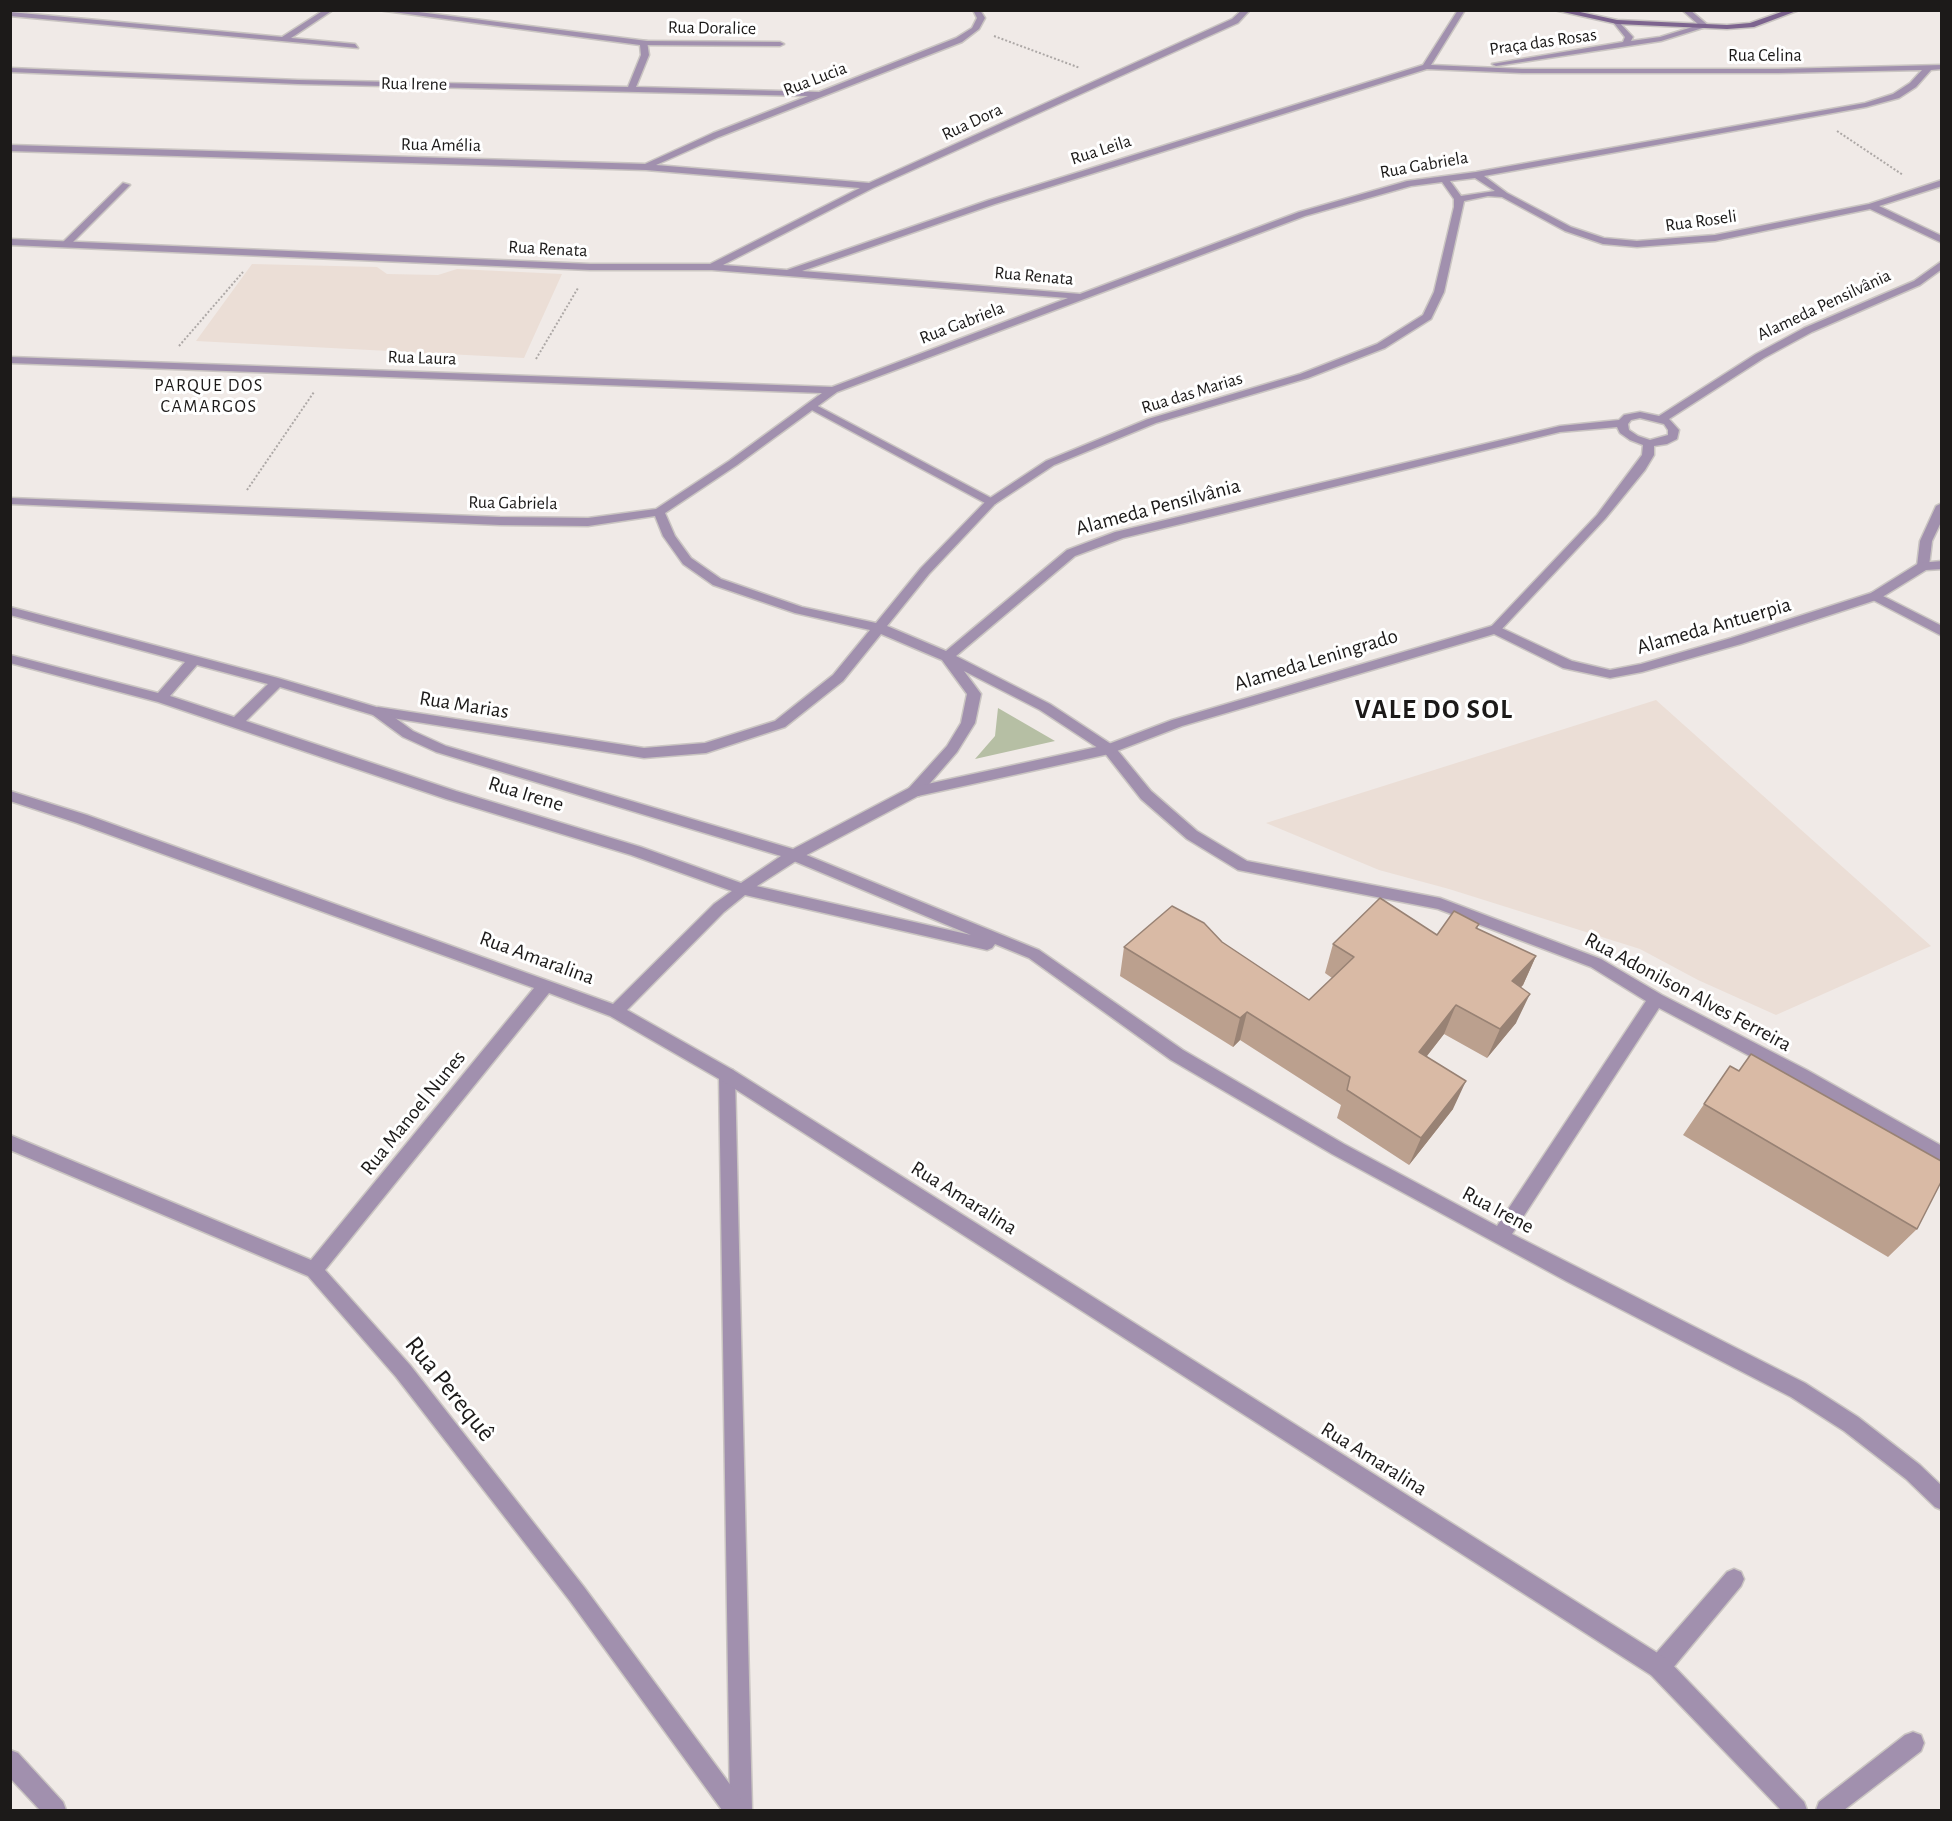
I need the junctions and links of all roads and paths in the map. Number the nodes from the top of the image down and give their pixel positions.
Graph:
1 (330, 10) edge
2 (381, 10) edge
3 (976, 10) edge
4 (1246, 10) edge
5 (1462, 10) edge
6 (1557, 10) edge
7 (1685, 10) edge
8 (1796, 10) edge
9 (10, 14) edge
10 (1617, 22) junction
11 (1705, 26) junction
12 (975, 29) junction
13 (282, 40) junction
14 (644, 43) junction
15 (780, 44) dead end
16 (1626, 44) junction
17 (356, 46) dead end
18 (1593, 60) junction
19 (1426, 66) junction
20 (1941, 67) edge
21 (1463, 68) junction
22 (1928, 68) junction
23 (10, 70) edge
24 (1106, 78) junction
25 (631, 90) junction
26 (819, 94) junction
27 (1812, 115) junction
28 (10, 148) edge
29 (646, 167) junction
30 (1476, 175) junction
31 (1445, 180) junction
32 (1941, 183) edge
33 (126, 185) dead end
34 (870, 186) junction
35 (1924, 189) junction
36 (1504, 195) junction
37 (1459, 199) junction
38 (1871, 206) junction
39 (1941, 240) edge
40 (10, 242) edge
41 (66, 244) junction
42 (261, 251) junction
43 (1941, 264) edge
44 (590, 267) junction
45 (712, 267) junction
46 (788, 273) junction
47 (1083, 296) junction
48 (10, 360) edge
49 (163, 365) junction
50 (329, 370) junction
51 (525, 378) junction
52 (833, 390) junction
53 (812, 406) junction
54 (1662, 419) junction
55 (1622, 423) junction
56 (1649, 442) junction
57 (10, 501) edge
58 (991, 502) junction
59 (1941, 506) edge
60 (233, 510) junction
61 (659, 512) junction
62 (1941, 565) edge
63 (1923, 566) junction
64 (1875, 596) junction
65 (10, 611) edge
66 (879, 628) junction
67 (1495, 629) junction
68 (1941, 632) edge
69 (947, 657) junction
70 (10, 659) edge
71 (193, 661) junction
72 (278, 682) junction
73 (161, 698) junction
74 (378, 712) junction
75 (237, 722) junction
76 (1109, 749) junction
77 (914, 792) junction
78 (10, 796) edge
79 (794, 855) junction
80 (743, 890) junction
81 (1034, 954) junction
82 (546, 985) junction
83 (1656, 999) junction
84 (616, 1011) junction
85 (727, 1075) junction
86 (10, 1142) edge
87 (1941, 1155) edge
88 (1500, 1237) junction
89 (314, 1270) junction
90 (1941, 1500) edge
91 (1734, 1580) dead end
92 (1659, 1667) junction
93 (1913, 1743) dead end
94 (10, 1761) edge
95 (55, 1810) edge
96 (735, 1810) edge
97 (741, 1810) edge
98 (1796, 1810) edge
99 (1827, 1810) edge

1 - 13 street
2 - 14 street, Rua Doralice
3 - 12 street
4 - 24 street, Rua Dora
5 - 19 street
6 - 10 main road
7 - 11 street
8 - 11 main road
9 - 13 street
10 - 11 main road
10 - 16 street, Praça das Rosas
11 - 16 street, Praça das Rosas
12 - 24 path
12 - 26 street, Rua Lucia
13 - 17 street
14 - 15 street, Rua Doralice
14 - 25 street
16 - 18 street, Praça das Rosas
18 - 21 street, Praça das Rosas
18 - 21 street, Rua Celina
18 - 22 street, Rua Celina
19 - 21 street, Rua Celina
19 - 46 street, Rua Leila
20 - 22 street
22 - 27 street, Rua Gabriela
23 - 25 street, Rua Irene
24 - 34 street, Rua Dora
25 - 26 street, Rua Irene
26 - 29 street, Rua Lucia
27 - 30 street, Rua Gabriela
27 - 35 path
28 - 29 street, Rua Amélia
29 - 34 street, Rua Amélia
30 - 31 street, Rua Gabriela
30 - 36 street, Rua Roseli
31 - 37 street
31 - 47 street, Rua Gabriela
32 - 35 street, Rua Roseli
33 - 41 street
34 - 45 street, Rua Dora
35 - 38 street, Rua Roseli
36 - 37 street
36 - 38 street, Rua Roseli
37 - 58 street, Rua das Marias
38 - 39 street
40 - 41 street, Rua Renata
41 - 42 street, Rua Renata
42 - 44 street, Rua Renata
42 - 49 path
43 - 54 street, Alameda Pensilvânia
44 - 45 street, Rua Renata
44 - 51 path
45 - 46 street, Rua Renata
46 - 47 street, Rua Renata
47 - 52 street, Rua Gabriela
48 - 49 street, Rua Laura
49 - 50 street, Rua Laura
50 - 51 street, Rua Laura
50 - 60 path
51 - 52 street, Rua Laura
52 - 53 street, Rua Gabriela
53 - 58 street
53 - 61 street, Rua Gabriela
54 - 55 street, Alameda Pensilvânia
54 - 56 street
55 - 56 street
55 - 69 street, Alameda Pensilvânia
56 - 67 street
57 - 60 street, Rua Gabriela
58 - 66 street, Rua das Marias
59 - 63 street
60 - 61 street, Rua Gabriela
61 - 66 street, Rua Adonilson Alves Ferreira
62 - 63 street, Alameda Antuerpia
63 - 64 street, Alameda Antuerpia
64 - 67 street, Alameda Antuerpia
64 - 68 street
65 - 71 street, Rua Marias
66 - 69 street, Rua Adonilson Alves Ferreira
66 - 74 street, Rua Marias
67 - 76 street, Alameda Leningrado
69 - 76 street, Rua Adonilson Alves Ferreira
69 - 77 street
70 - 73 street, Rua Irene
71 - 72 street, Rua Marias
71 - 73 street
72 - 74 street, Rua Marias
72 - 75 street
73 - 75 street, Rua Irene
74 - 79 street, Rua Irene
75 - 80 street, Rua Irene
76 - 77 street, Alameda Leningrado
76 - 83 street, Rua Adonilson Alves Ferreira
77 - 79 street
78 - 82 street, Rua Amaralina
79 - 80 street
79 - 81 street, Rua Irene
80 - 81 street, Rua Irene
80 - 84 street
81 - 88 street, Rua Irene
82 - 84 street, Rua Amaralina
82 - 89 street, Rua Manoel Nunes
83 - 87 street, Rua Adonilson Alves Ferreira
83 - 88 street
84 - 85 street, Rua Amaralina
85 - 92 street, Rua Amaralina
85 - 97 street
86 - 89 street, Rua Perequê
88 - 90 street, Rua Irene
89 - 96 street, Rua Perequê
91 - 92 street
92 - 98 street, Rua Amaralina
93 - 99 street
94 - 95 street

